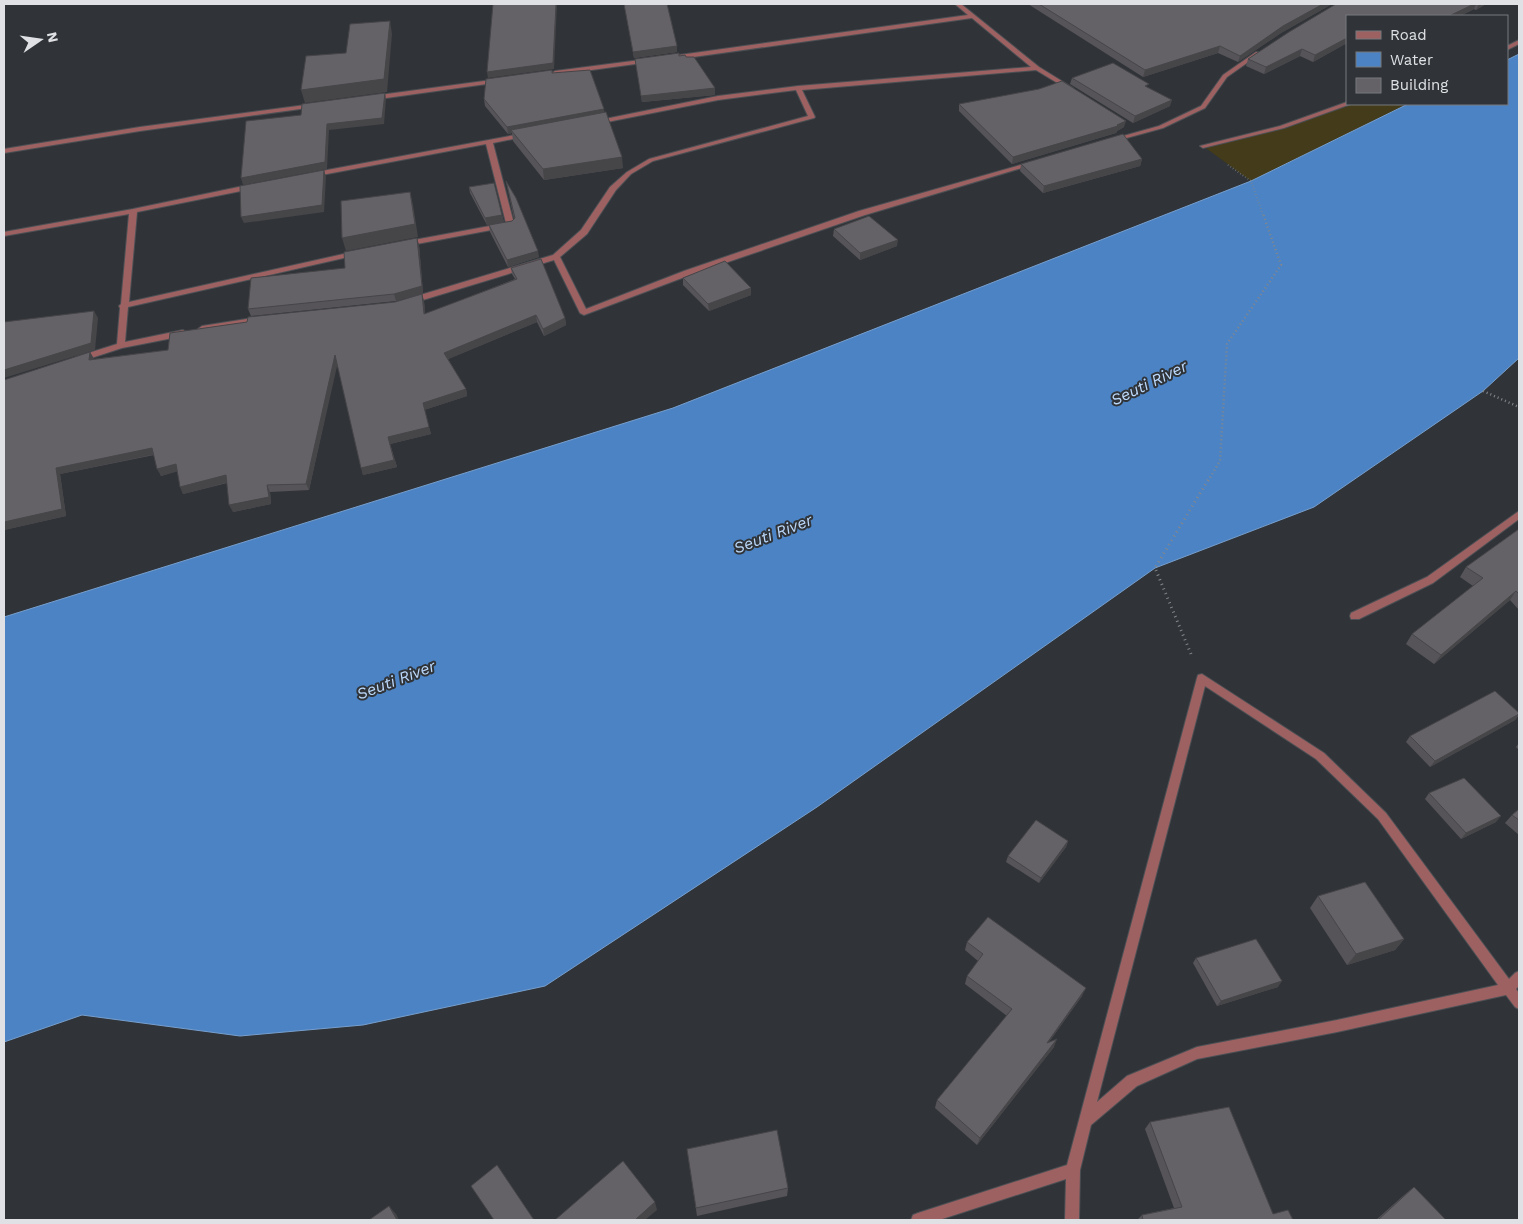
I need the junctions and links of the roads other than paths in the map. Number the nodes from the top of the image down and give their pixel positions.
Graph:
1 (958, 4) edge
2 (973, 16) junction
3 (1262, 51) edge
4 (1037, 68) junction
5 (543, 75) edge
6 (504, 80) edge
7 (798, 88) junction
8 (1079, 94) edge
9 (367, 99) edge
10 (317, 105) edge
11 (1346, 105) edge
12 (592, 123) edge
13 (1129, 126) dead end
14 (1138, 131) junction
15 (536, 133) edge
16 (489, 142) junction
17 (1105, 142) edge
18 (1203, 146) dead end
19 (4, 151) edge
20 (1042, 161) edge
21 (304, 176) edge
22 (258, 185) edge
23 (133, 211) junction
24 (4, 234) edge
25 (394, 246) edge
26 (364, 252) edge
27 (556, 257) junction
28 (397, 304) edge
29 (124, 306) junction
30 (271, 318) edge
31 (121, 346) junction
32 (67, 363) edge
33 (1519, 514) edge
34 (1355, 616) dead end
35 (1519, 977) edge
36 (1508, 990) junction
37 (1519, 1003) edge
38 (1085, 1123) junction
39 (1073, 1170) junction
40 (918, 1220) edge
41 (1072, 1220) edge

1 - 2 street
2 - 4 street
2 - 5 street
3 - 14 street
4 - 7 street
4 - 8 street
6 - 9 street
7 - 12 street
7 - 27 street
10 - 19 street
11 - 18 street
13 - 14 street
14 - 17 street
15 - 16 street
16 - 21 street
16 - 25 street
20 - 27 street
22 - 23 street
23 - 24 street
23 - 29 street
26 - 29 street
27 - 28 street
29 - 31 street
30 - 31 street
31 - 32 street
33 - 34 street
35 - 36 street
36 - 37 street
36 - 38 street
36 - 38 street
38 - 39 street
39 - 40 street
39 - 41 street

